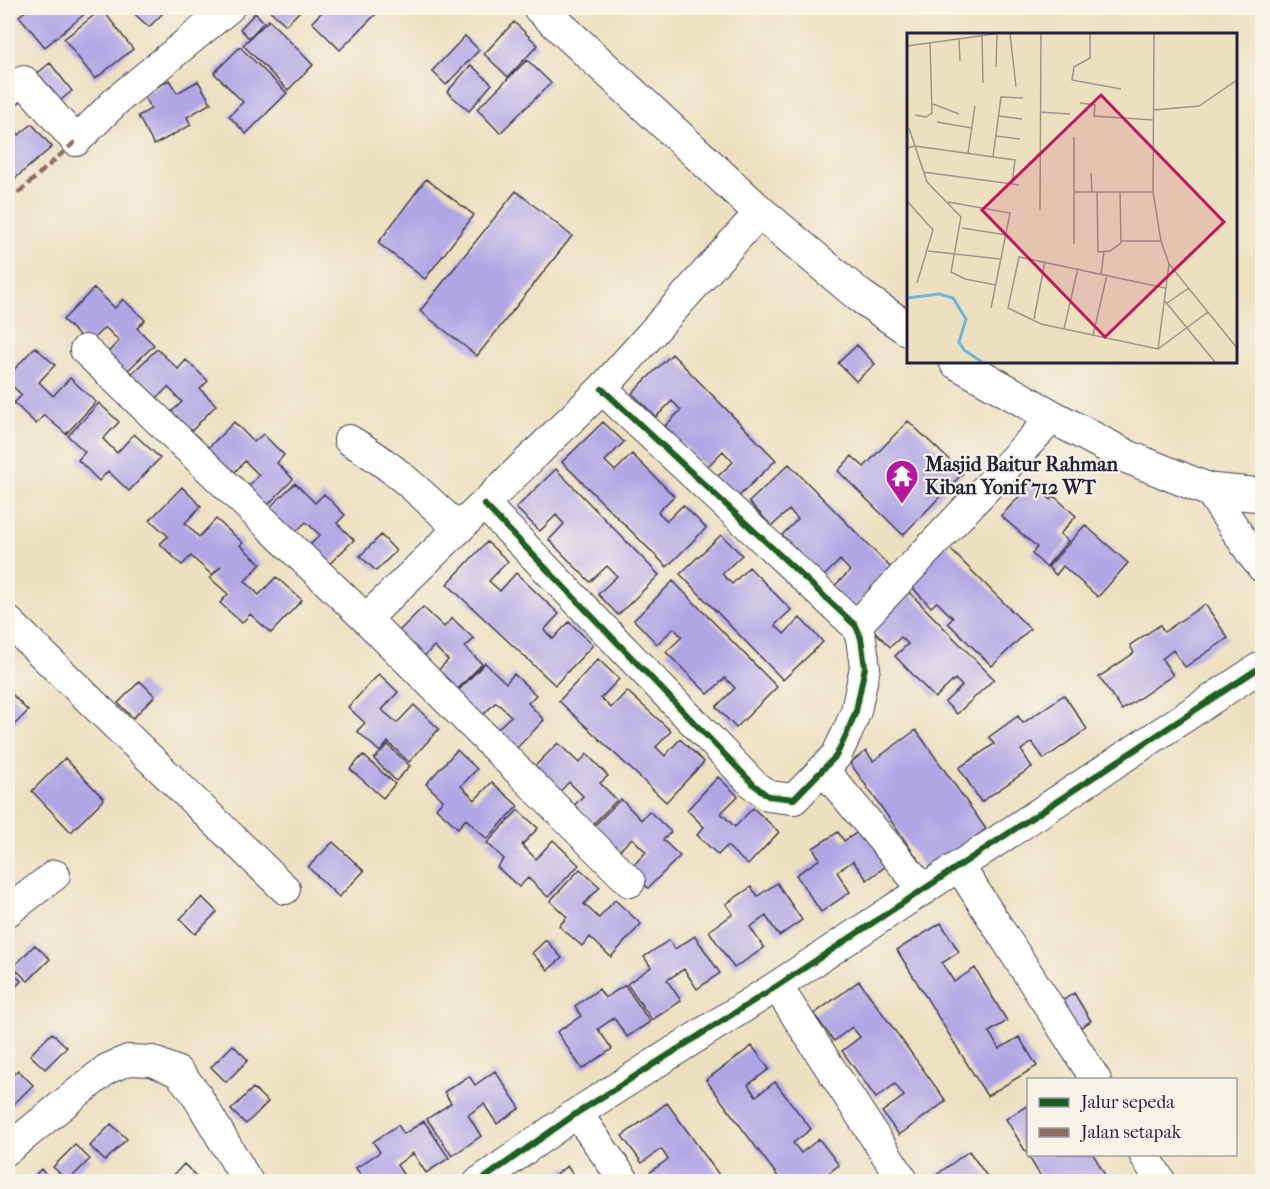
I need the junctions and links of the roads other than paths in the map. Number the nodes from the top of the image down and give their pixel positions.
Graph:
1 (229, 8) edge
2 (540, 8) edge
3 (8, 92) edge
4 (760, 213) junction
5 (907, 328) edge
6 (85, 350) dead end
7 (958, 363) edge
8 (602, 389) junction
9 (1053, 417) junction
10 (349, 440) dead end
11 (1209, 490) junction
12 (1263, 495) edge
13 (484, 504) junction
14 (459, 529) junction
15 (1263, 567) edge
16 (366, 619) junction
17 (8, 621) edge
18 (855, 626) junction
19 (1263, 666) edge
20 (823, 769) junction
21 (959, 866) junction
22 (55, 875) dead end
23 (630, 882) dead end
24 (285, 890) dead end
25 (924, 890) junction
26 (10, 904) edge
27 (777, 986) junction
28 (1095, 1078) edge
29 (577, 1113) junction
30 (8, 1149) edge
31 (1145, 1156) edge
32 (248, 1182) edge
33 (479, 1182) edge
34 (625, 1182) edge
35 (904, 1182) edge
36 (1161, 1182) edge

1 - 3 street
2 - 4 street
4 - 5 street
4 - 8 street
6 - 16 street
7 - 9 street
8 - 13 street
8 - 18 street
9 - 11 street
9 - 18 street
10 - 14 street
11 - 12 street
11 - 15 street
13 - 14 street
13 - 20 street
14 - 16 street
16 - 23 street
17 - 24 street
18 - 20 street
19 - 21 street
20 - 25 street
21 - 25 street
21 - 28 street
22 - 26 street
25 - 27 street
27 - 29 street
27 - 35 street
29 - 33 street
29 - 34 street
30 - 32 street
31 - 36 street

